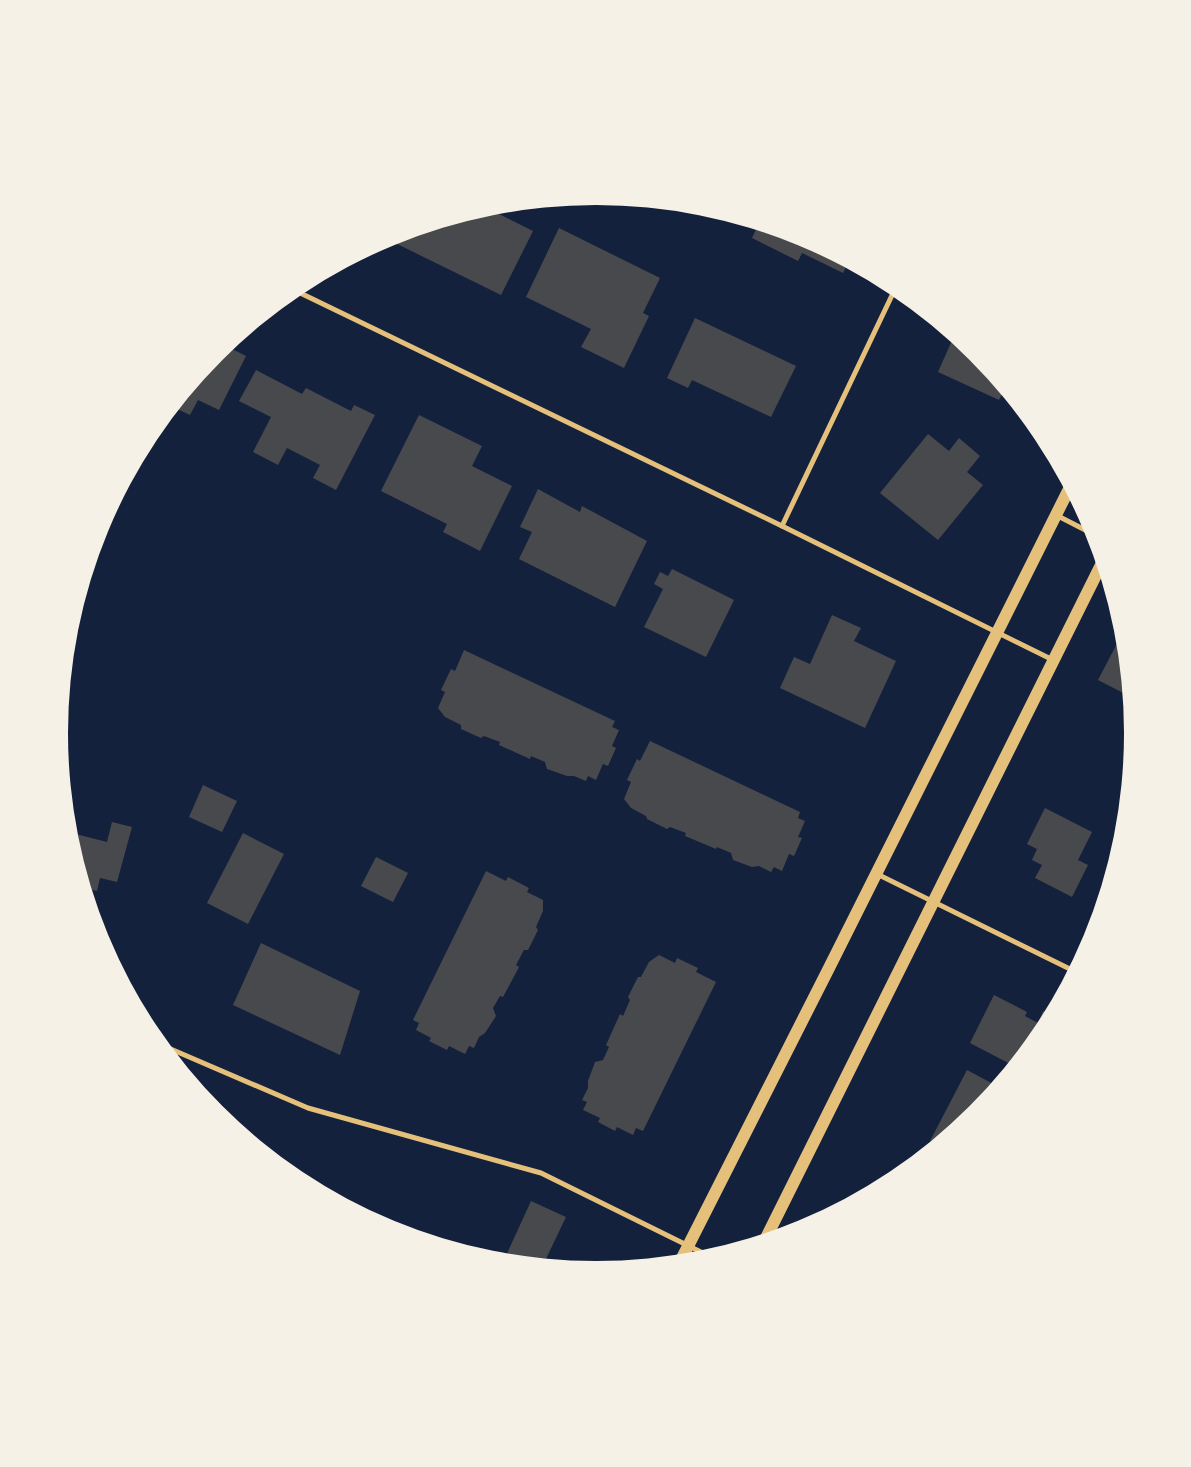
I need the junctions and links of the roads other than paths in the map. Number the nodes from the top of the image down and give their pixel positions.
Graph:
1 (302, 294) edge
2 (892, 297) edge
3 (1066, 495) edge
4 (1056, 515) junction
5 (782, 526) junction
6 (1082, 528) edge
7 (1098, 572) edge
8 (998, 632) junction
9 (1054, 660) junction
10 (877, 874) junction
11 (932, 902) junction
12 (1068, 968) edge
13 (173, 1050) edge
14 (769, 1231) edge
15 (688, 1245) junction
16 (699, 1251) edge
17 (684, 1254) edge

1 - 5 street
2 - 5 street
3 - 4 main road
4 - 6 street
4 - 8 main road
5 - 8 street
7 - 9 main road
8 - 9 street
8 - 10 main road
9 - 11 main road
10 - 11 street
10 - 15 main road
11 - 12 street
11 - 14 main road
13 - 15 street
15 - 16 street
15 - 17 main road

